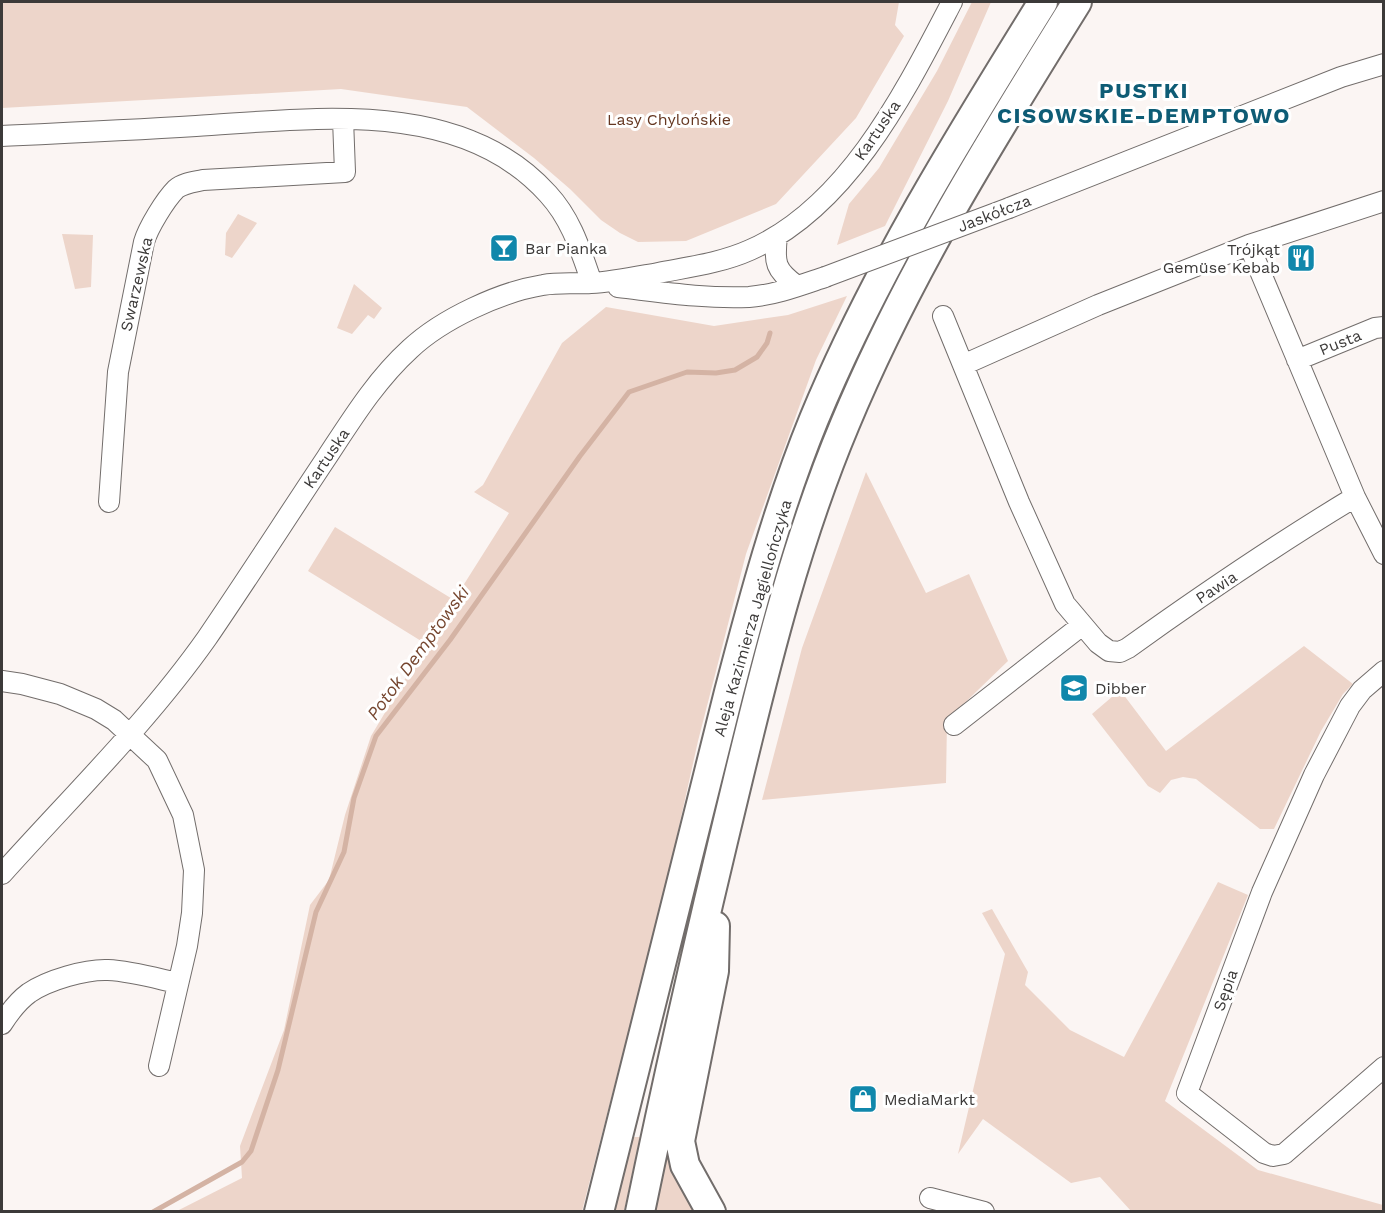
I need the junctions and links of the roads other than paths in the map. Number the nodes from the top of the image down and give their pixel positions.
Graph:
1 (952, 2) edge
2 (1043, 2) edge
3 (1077, 2) edge
4 (1383, 64) edge
5 (343, 119) junction
6 (2, 136) edge
7 (1383, 201) edge
8 (777, 236) junction
9 (1249, 244) junction
10 (592, 283) junction
11 (797, 286) junction
12 (943, 316) dead end
13 (1383, 327) edge
14 (1297, 360) junction
15 (963, 365) junction
16 (1355, 497) junction
17 (109, 502) dead end
18 (1383, 554) edge
19 (1081, 626) junction
20 (1383, 671) edge
21 (2, 681) edge
22 (954, 725) dead end
23 (129, 734) junction
24 (715, 873) junction
25 (2, 874) edge
26 (177, 982) junction
27 (2, 1024) edge
28 (159, 1066) dead end
29 (1383, 1067) edge
30 (930, 1198) dead end
31 (599, 1212) edge
32 (640, 1212) edge
33 (711, 1212) edge
34 (984, 1212) edge

1 - 8 street, Kartuska
2 - 31 highway, Aleja Kazimierza Jagiellończyka
3 - 24 highway, Aleja Kazimierza Jagiellończyka
4 - 11 street, Jaskółcza, bridge
5 - 6 street
5 - 10 street
5 - 17 street, Swarzewska
7 - 9 street
8 - 10 street, Kartuska
8 - 11 street
9 - 14 street
9 - 15 street
10 - 11 street, Jaskółcza
10 - 23 street, Kartuska
12 - 15 street, Pawia
13 - 14 street, Pusta
14 - 16 street
15 - 19 street, Pawia
16 - 18 street
16 - 19 street, Pawia
19 - 22 street
20 - 29 street, Sępia
21 - 23 street
23 - 25 street, Kartuska
23 - 26 street
24 - 32 highway, Aleja Kazimierza Jagiellończyka
24 - 33 highway
26 - 27 street
26 - 28 street
30 - 34 street

